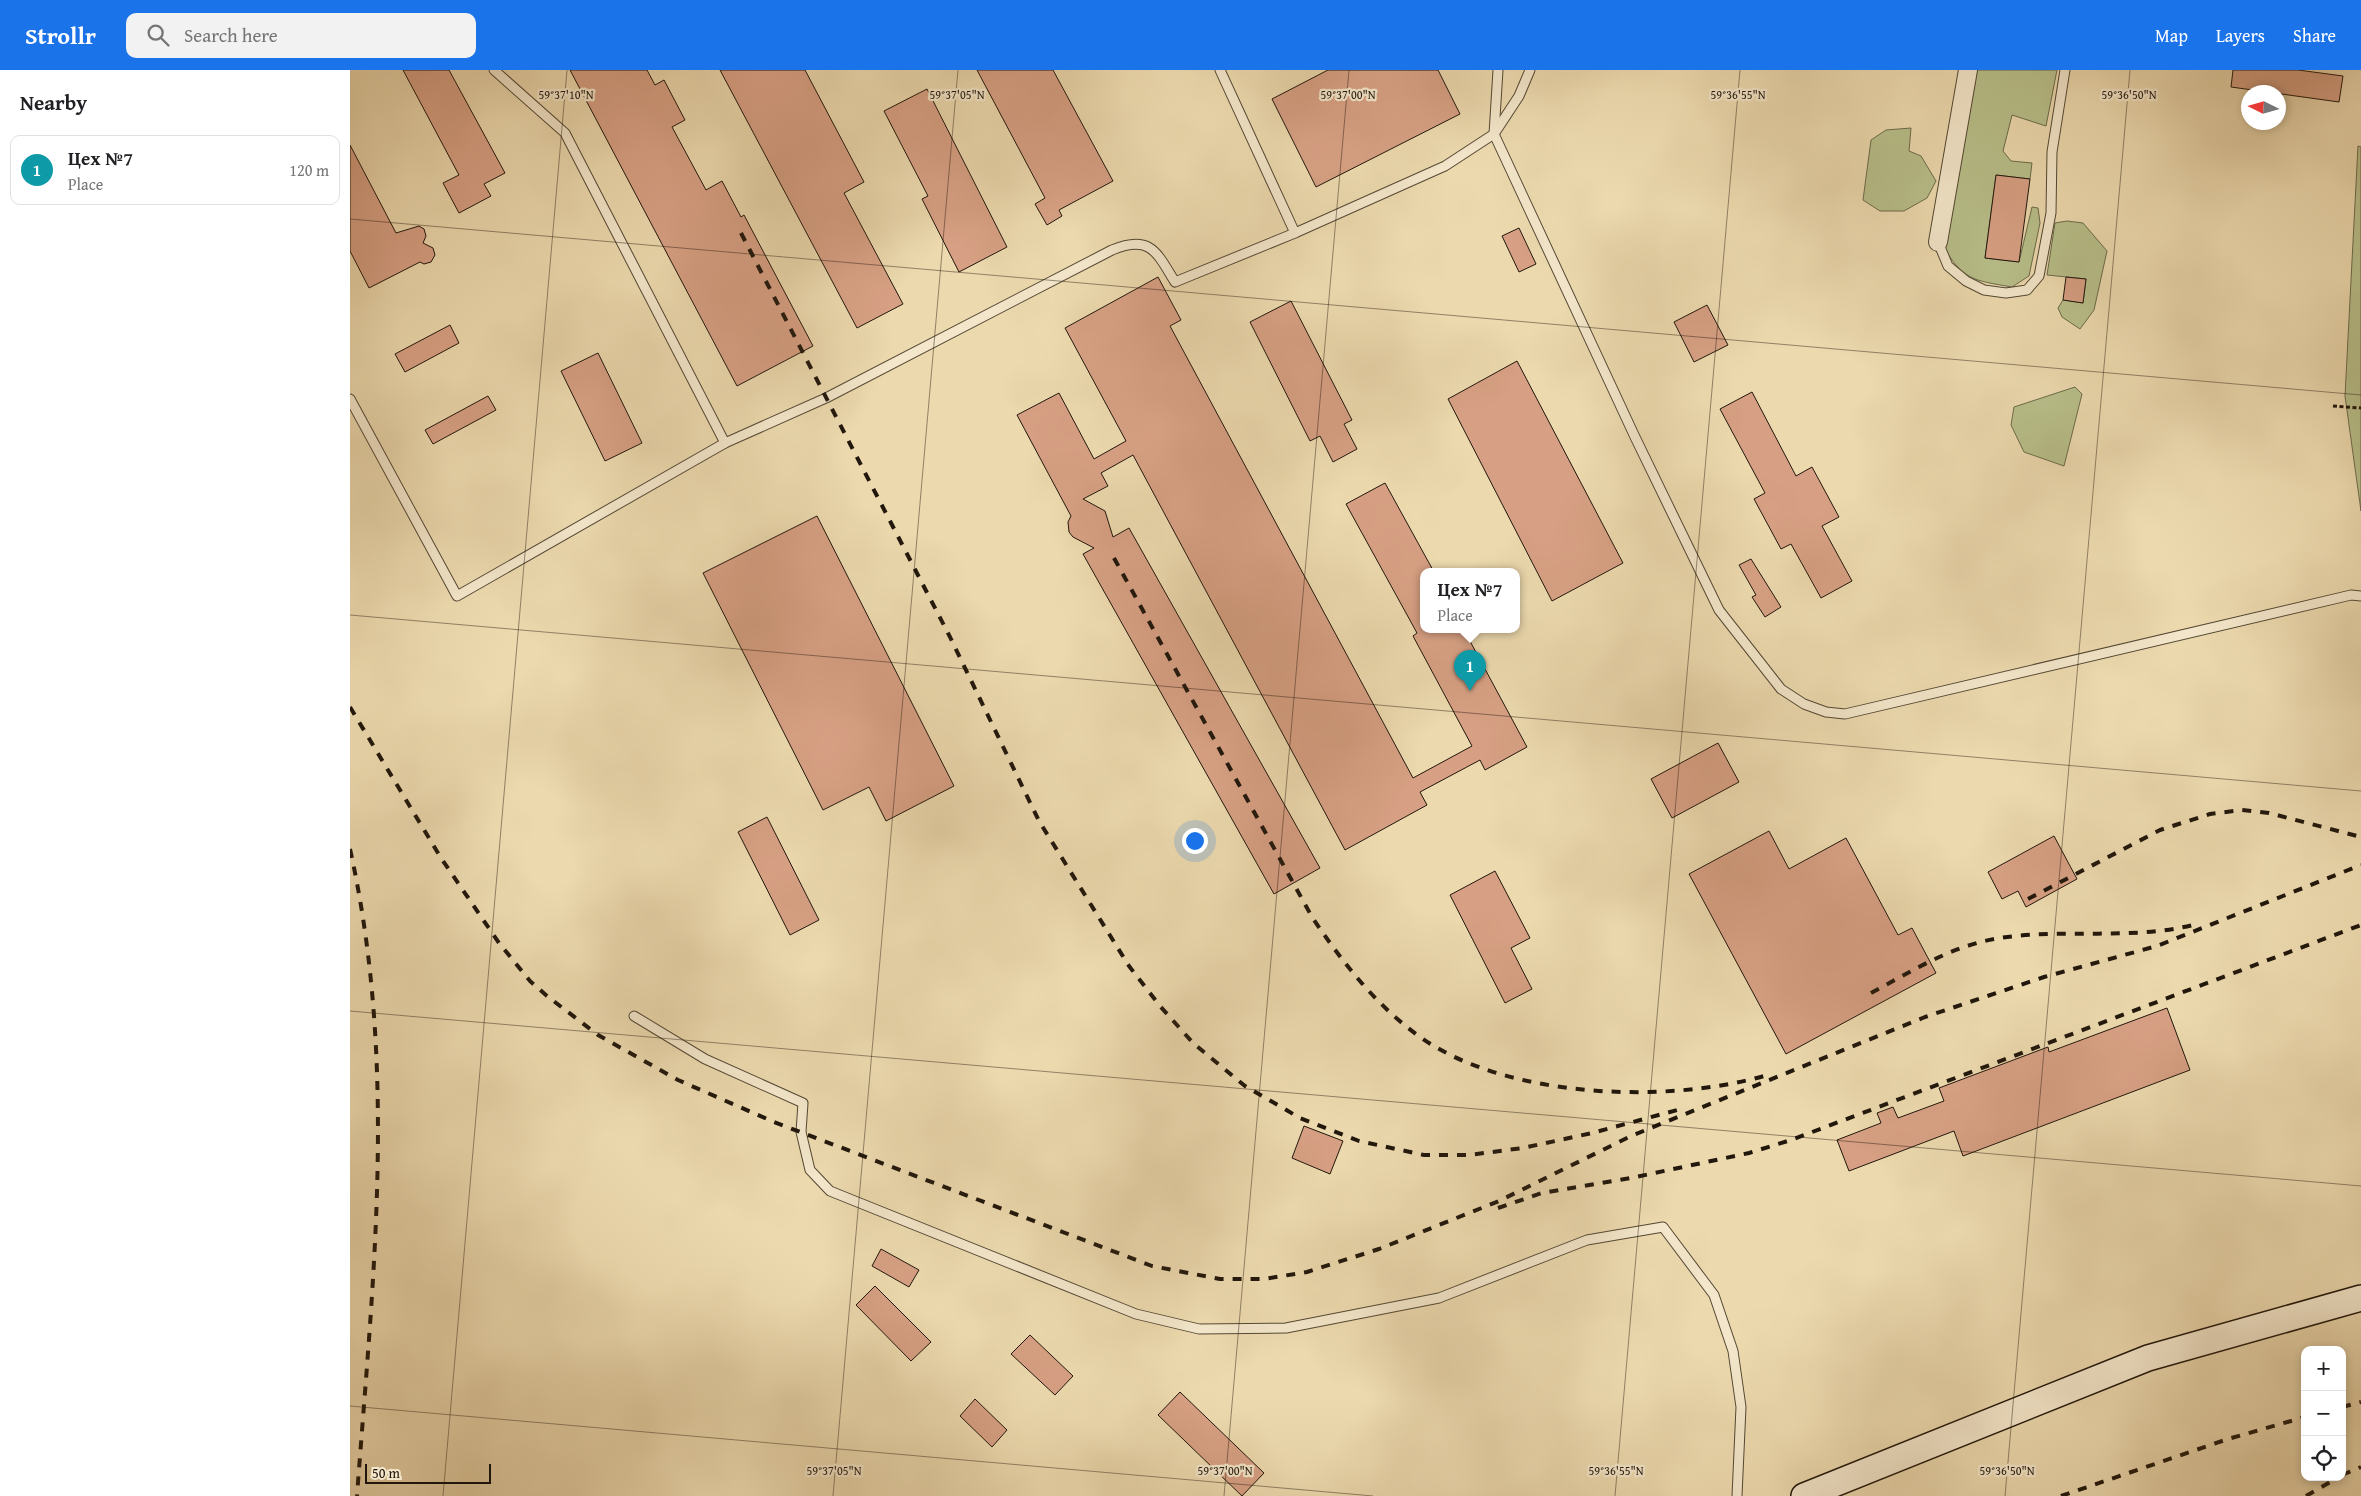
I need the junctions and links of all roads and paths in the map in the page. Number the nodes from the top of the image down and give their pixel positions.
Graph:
1 (494, 70) edge
2 (1220, 70) edge
3 (1498, 70) edge
4 (1530, 70) edge
5 (1968, 70) edge
6 (2065, 70) edge
7 (1494, 134) junction
8 (1295, 233) junction
9 (1938, 242) joint
10 (350, 399) edge
11 (2333, 406) dead end
12 (2361, 408) edge
13 (725, 443) junction
14 (2361, 596) edge
15 (634, 1016) dead end
16 (2361, 1298) edge
17 (1737, 1496) edge
18 (1804, 1496) edge

1 - 13 lane
2 - 8 lane
3 - 7 lane
4 - 7 lane
5 - 9 street
6 - 9 lane
7 - 8 lane
7 - 14 lane
8 - 13 lane
10 - 13 lane
11 - 12 path
15 - 17 lane
16 - 18 main road

